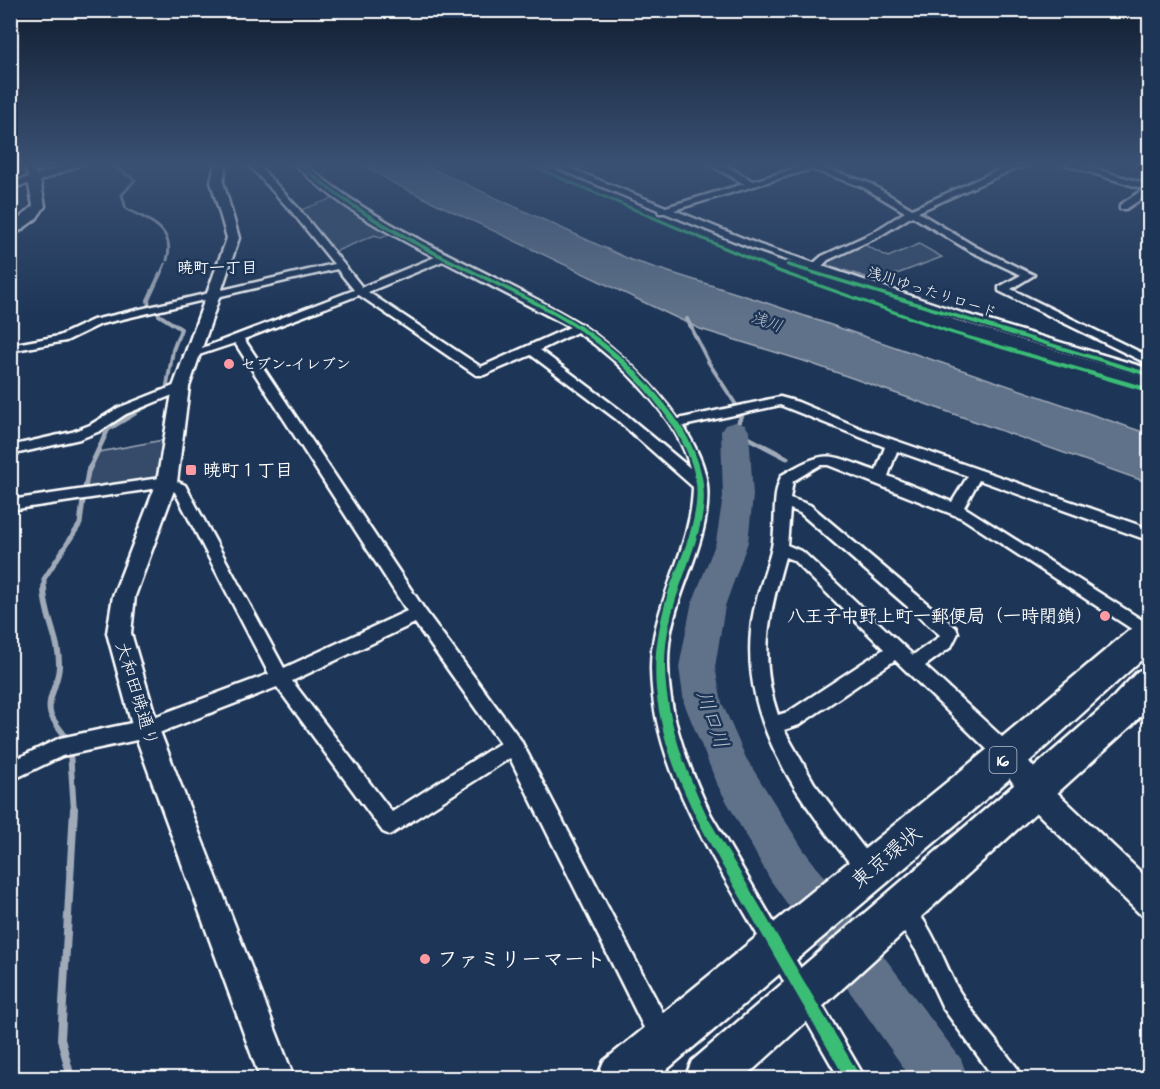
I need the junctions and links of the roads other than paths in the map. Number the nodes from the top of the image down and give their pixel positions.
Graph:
1 (33, 215) edge
2 (226, 215) edge
3 (299, 215) edge
4 (369, 215) edge
5 (672, 215) edge
6 (907, 215) edge
7 (917, 215) edge
8 (10, 234) edge
9 (443, 256) junction
10 (339, 266) junction
11 (815, 267) junction
12 (360, 291) junction
13 (214, 295) junction
14 (578, 327) junction
15 (237, 338) junction
16 (10, 348) edge
17 (532, 350) junction
18 (190, 355) junction
19 (1149, 362) edge
20 (1149, 373) edge
21 (171, 391) junction
22 (677, 423) junction
23 (893, 444) junction
24 (10, 450) edge
25 (976, 474) junction
26 (880, 478) junction
27 (167, 482) junction
28 (699, 484) junction
29 (784, 501) junction
30 (10, 505) edge
31 (955, 509) junction
32 (1149, 536) edge
33 (779, 548) junction
34 (418, 614) junction
35 (1149, 633) edge
36 (896, 650) junction
37 (912, 665) junction
38 (280, 678) junction
39 (1149, 682) edge
40 (772, 725) junction
41 (146, 729) junction
42 (513, 745) junction
43 (1008, 756) junction
44 (10, 772) edge
45 (1035, 790) junction
46 (861, 878) junction
47 (1149, 902) edge
48 (891, 916) junction
49 (782, 945) junction
50 (808, 990) junction
51 (665, 1043) junction
52 (277, 1078) edge
53 (621, 1078) edge
54 (709, 1078) edge
55 (853, 1078) edge
56 (1009, 1078) edge

1 - 8 street
2 - 13 street, 大和田暁通り
3 - 10 street
4 - 9 street
5 - 11 street
6 - 11 street
7 - 19 street
9 - 12 street
9 - 14 street
10 - 12 street
10 - 13 street
11 - 20 street
12 - 15 street
12 - 17 street
13 - 16 street
13 - 18 street, 大和田暁通り
14 - 17 street
14 - 22 street
15 - 18 street
15 - 34 street
17 - 28 street
18 - 21 street, 大和田暁通り
21 - 24 street
21 - 27 street, 大和田暁通り
22 - 23 street
22 - 28 street
23 - 25 street
23 - 26 street
25 - 31 street
25 - 32 street
26 - 29 street
26 - 31 street
27 - 30 street
27 - 38 street
27 - 41 street, 大和田暁通り
28 - 49 street
29 - 33 street
29 - 37 street
31 - 35 street
33 - 36 street
33 - 40 street
34 - 38 street
34 - 42 street
35 - 43 highway, 東京環状 / 16
36 - 37 street
36 - 40 street
37 - 43 street
38 - 41 street
38 - 42 street
39 - 45 highway, 16
40 - 46 street
41 - 44 street
41 - 52 street, 大和田暁通り
42 - 51 street
43 - 45 street
43 - 46 highway, 東京環状 / 16
45 - 47 street
45 - 48 highway, 16
46 - 49 highway, 東京環状 / 16
48 - 50 highway, 16
48 - 56 street
49 - 50 street
49 - 51 highway, 東京環状 / 16
50 - 54 highway, 16
50 - 55 street
51 - 53 highway, 東京環状 / 16

